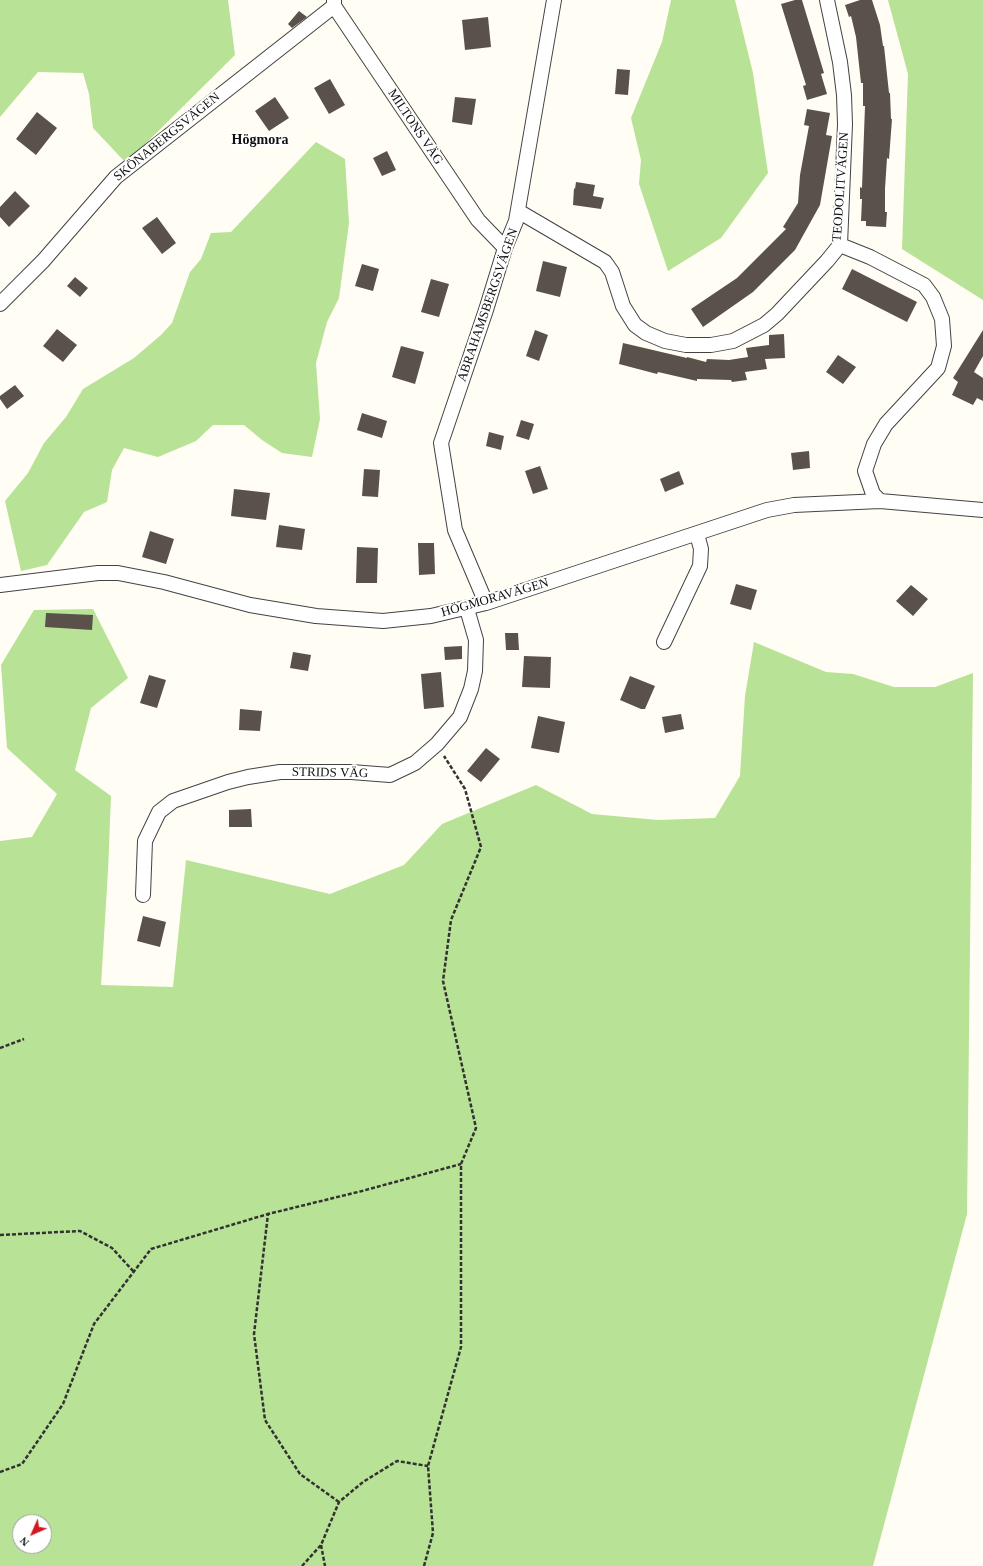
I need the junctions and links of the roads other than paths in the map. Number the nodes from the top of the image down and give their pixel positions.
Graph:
1 (554, 0) edge
2 (827, 0) edge
3 (334, 3) edge
4 (518, 211) junction
5 (840, 245) junction
6 (505, 248) junction
7 (0, 304) edge
8 (880, 501) junction
9 (983, 510) edge
10 (698, 534) junction
11 (0, 585) edge
12 (486, 603) junction
13 (467, 609) junction
14 (664, 642) dead end
15 (143, 895) dead end

1 - 4 street, ABRAHAMSBERGSVÄGEN
2 - 5 street, TEODOLITVÄGEN
3 - 6 street, MILTONS VÄG
3 - 7 street, SKÖNABERGSVÄGEN
4 - 5 street, TEODOLITVÄGEN
4 - 6 street, ABRAHAMSBERGSVÄGEN
5 - 8 street
6 - 12 street, ABRAHAMSBERGSVÄGEN
8 - 9 street, HÖGMORAVÄGEN
8 - 10 street, HÖGMORAVÄGEN
10 - 12 street, HÖGMORAVÄGEN
10 - 14 street
11 - 13 street, HÖGMORAVÄGEN
12 - 13 street, HÖGMORAVÄGEN
13 - 15 street, STRIDS VÄG

